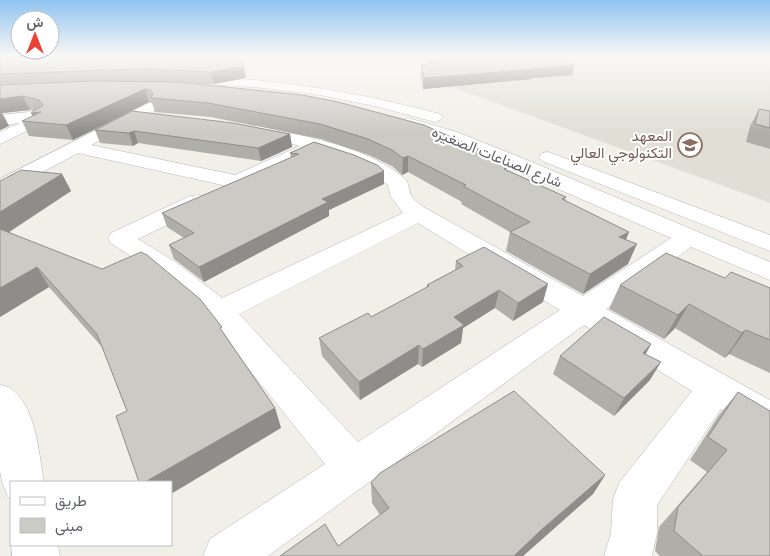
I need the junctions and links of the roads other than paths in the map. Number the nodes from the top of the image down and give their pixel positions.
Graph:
1 (186, 88) junction
2 (133, 116) junction
3 (0, 120) edge
4 (178, 120) edge
5 (231, 126) edge
6 (476, 129) dead end
7 (0, 139) edge
8 (315, 145) junction
9 (74, 147) junction
10 (534, 151) dead end
11 (238, 182) junction
12 (0, 187) edge
13 (419, 214) junction
14 (689, 237) junction
15 (770, 244) edge
16 (770, 272) edge
17 (583, 310) junction
18 (219, 311) junction
19 (716, 387) junction
20 (0, 400) edge
21 (770, 419) edge
22 (354, 468) junction
23 (23, 481) edge
24 (227, 556) edge
25 (628, 556) edge

1 - 2 street
1 - 6 street, شارع الصناعات الصغيره
1 - 14 street, شارع الصناعات الصغيره
2 - 4 street
2 - 9 street
3 - 7 street
5 - 8 street
8 - 11 street
8 - 13 street
9 - 11 street
9 - 12 street
10 - 15 street, شارع الصناعات الصغيره
11 - 18 street
13 - 17 street
13 - 18 street
14 - 16 street, شارع الصناعات الصغيره
14 - 17 street
17 - 19 street
17 - 22 street
18 - 22 street
19 - 21 street
19 - 25 street
20 - 23 street
22 - 24 street

